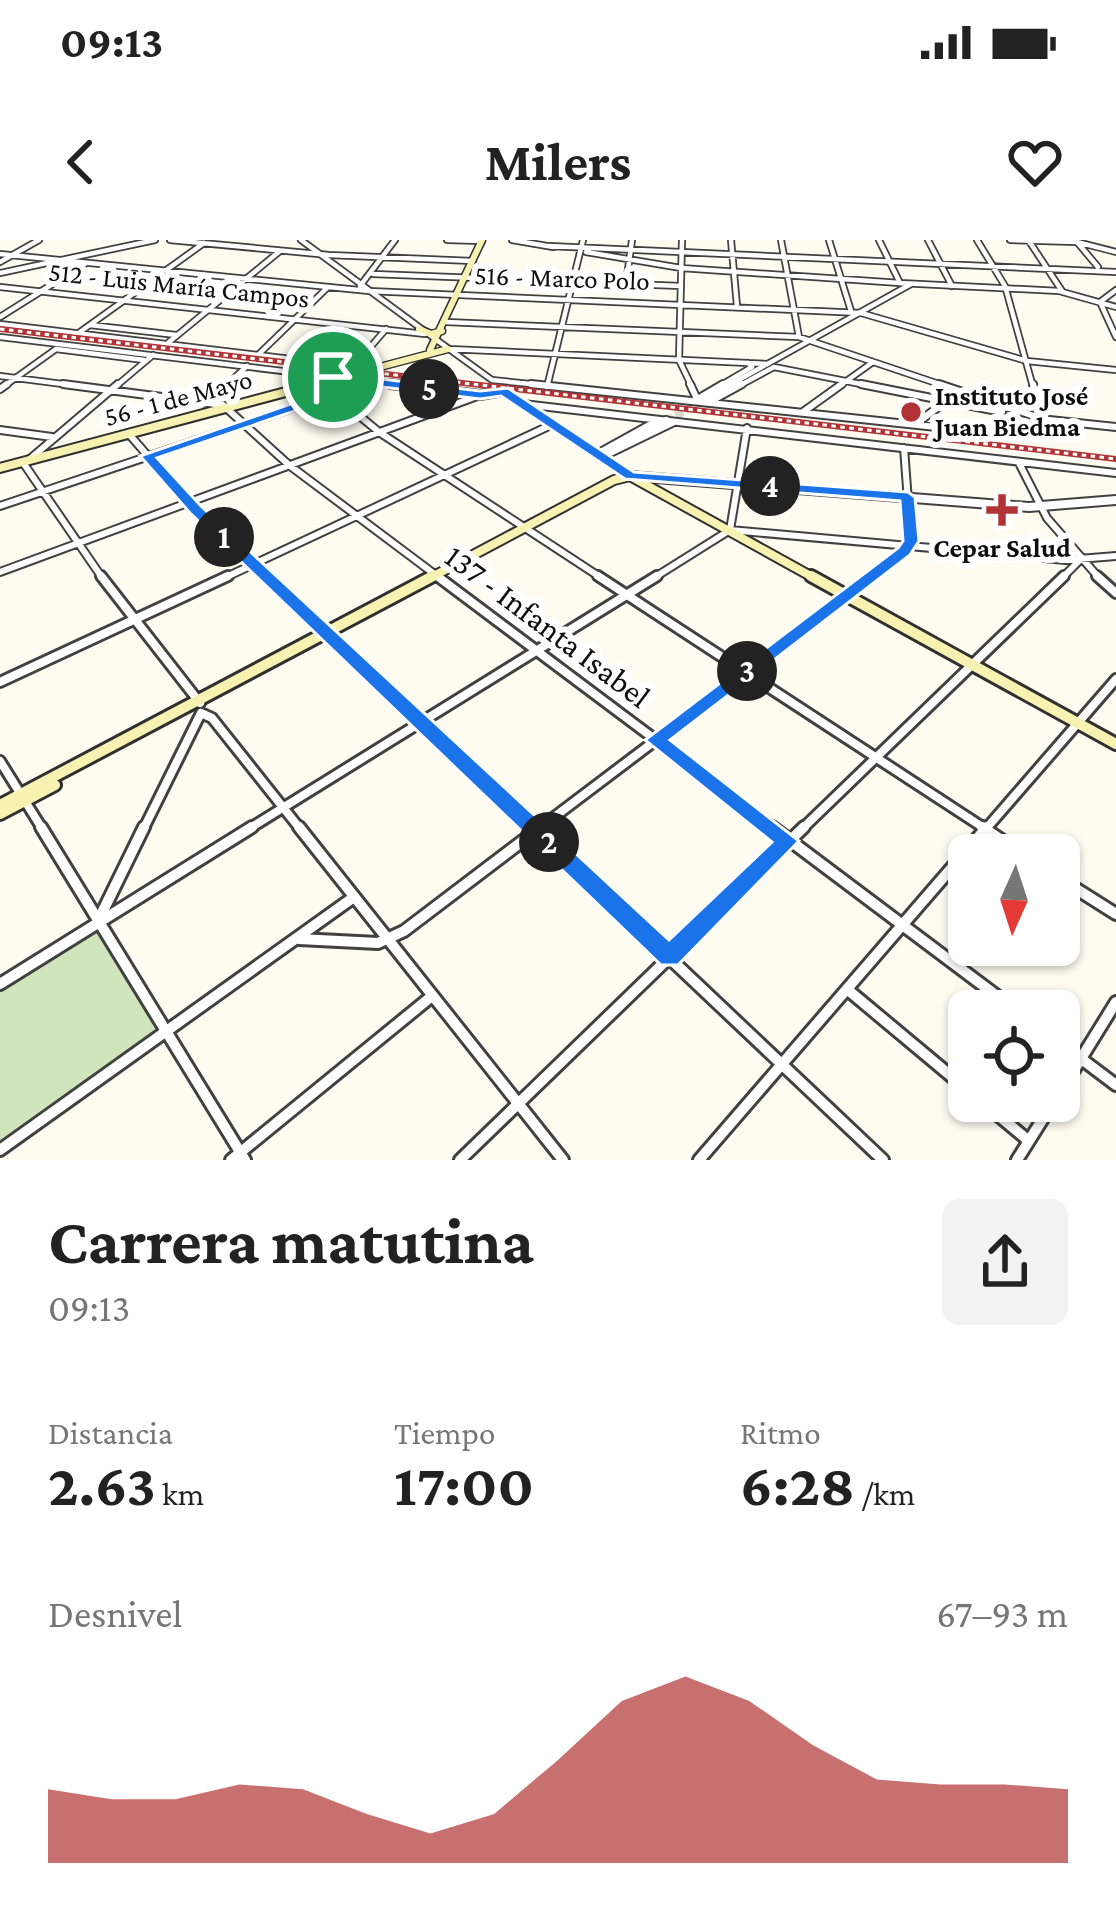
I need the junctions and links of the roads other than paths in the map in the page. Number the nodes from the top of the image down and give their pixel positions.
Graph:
1 (39, 240) edge
2 (155, 240) edge
3 (170, 240) edge
4 (301, 240) edge
5 (394, 240) edge
6 (447, 240) edge
7 (512, 240) edge
8 (632, 240) edge
9 (682, 240) edge
10 (731, 240) edge
11 (781, 240) edge
12 (829, 240) edge
13 (879, 240) edge
14 (928, 240) edge
15 (977, 240) edge
16 (1010, 240) edge
17 (1028, 240) edge
18 (482, 241) edge
19 (1076, 241) edge
20 (207, 242) edge
21 (582, 246) edge
22 (631, 249) junction
23 (280, 250) junction
24 (681, 251) junction
25 (1116, 252) edge
26 (733, 253) junction
27 (320, 254) junction
28 (12, 255) junction
29 (784, 255) junction
30 (383, 257) junction
31 (834, 257) junction
32 (0, 258) edge
33 (630, 259) junction
34 (887, 259) junction
35 (62, 260) junction
36 (473, 261) junction
37 (939, 261) junction
38 (88, 262) junction
39 (992, 263) junction
40 (1046, 266) junction
41 (681, 268) junction
42 (1100, 268) junction
43 (166, 270) junction
44 (734, 272) junction
45 (1116, 272) edge
46 (0, 273) edge
47 (373, 274) junction
48 (787, 276) junction
49 (466, 277) junction
50 (246, 278) junction
51 (842, 280) junction
52 (574, 281) junction
53 (626, 284) junction
54 (900, 284) junction
55 (911, 284) junction
56 (681, 286) junction
57 (952, 286) junction
58 (0, 287) edge
59 (328, 287) junction
60 (358, 287) junction
61 (1006, 288) junction
62 (1116, 290) edge
63 (42, 291) junction
64 (369, 291) junction
65 (1062, 291) junction
66 (458, 295) junction
67 (569, 299) junction
68 (124, 300) junction
69 (1100, 302) junction
70 (680, 304) junction
71 (737, 306) junction
72 (1116, 307) edge
73 (208, 309) junction
74 (794, 309) junction
75 (851, 311) junction
76 (861, 313) junction
77 (295, 319) junction
78 (0, 321) edge
79 (446, 322) junction
80 (90, 325) junction
81 (563, 326) junction
82 (386, 329) junction
83 (442, 331) junction
84 (422, 332) junction
85 (679, 332) junction
86 (78, 333) junction
87 (178, 335) junction
88 (0, 337) edge
89 (799, 337) junction
90 (1116, 338) edge
91 (812, 340) junction
92 (437, 341) junction
93 (168, 343) junction
94 (59, 347) junction
95 (448, 349) junction
96 (427, 351) junction
97 (259, 354) junction
98 (555, 354) junction
99 (150, 358) junction
100 (680, 360) junction
101 (1027, 361) junction
102 (873, 362) junction
103 (748, 363) junction
104 (772, 364) junction
105 (353, 366) junction
106 (247, 367) junction
107 (366, 368) junction
108 (1116, 370) edge
109 (0, 376) edge
110 (333, 377) junction
111 (16, 378) junction
112 (847, 380) junction
113 (316, 381) junction
114 (370, 382) junction
115 (547, 387) junction
116 (0, 389) edge
117 (110, 389) junction
118 (957, 392) junction
119 (332, 394) junction
120 (480, 395) junction
121 (709, 400) junction
122 (947, 400) junction
123 (695, 401) junction
124 (209, 402) junction
125 (523, 404) junction
126 (226, 406) junction
127 (803, 412) junction
128 (664, 419) junction
129 (1043, 419) junction
130 (677, 420) junction
131 (244, 424) junction
132 (551, 425) junction
133 (921, 425) junction
134 (1116, 427) edge
135 (747, 428) junction
136 (0, 430) edge
137 (379, 432) junction
138 (128, 433) junction
139 (52, 437) junction
140 (904, 448) junction
141 (148, 456) junction
142 (600, 458) junction
143 (25, 461) junction
144 (1018, 462) junction
145 (289, 465) junction
146 (0, 468) edge
147 (1116, 473) edge
148 (444, 474) junction
149 (627, 477) junction
150 (737, 483) junction
151 (41, 492) junction
152 (908, 497) junction
153 (1116, 500) edge
154 (188, 502) junction
155 (0, 506) edge
156 (1037, 507) junction
157 (356, 515) junction
158 (527, 530) junction
159 (730, 530) junction
160 (76, 544) junction
161 (910, 546) junction
162 (1116, 556) edge
163 (1079, 560) junction
164 (252, 564) junction
165 (0, 572) edge
166 (439, 578) junction
167 (1116, 592) edge
168 (625, 595) junction
169 (848, 595) junction
170 (135, 618) junction
171 (329, 636) junction
172 (537, 650) junction
173 (972, 664) junction
174 (745, 673) junction
175 (1116, 679) edge
176 (0, 682) edge
177 (200, 708) junction
178 (420, 722) junction
179 (1078, 723) junction
180 (655, 740) junction
181 (1116, 744) edge
182 (875, 758) junction
183 (0, 761) edge
184 (20, 799) junction
185 (284, 807) junction
186 (0, 810) edge
187 (984, 829) junction
188 (536, 831) junction
189 (992, 834) edge
190 (788, 841) junction
191 (1080, 891) edge
192 (355, 898) junction
193 (1116, 914) edge
194 (97, 922) junction
195 (902, 925) junction
196 (299, 939) junction
197 (388, 940) junction
198 (670, 957) junction
199 (0, 984) edge
200 (848, 989) junction
201 (989, 990) edge
202 (432, 996) junction
203 (1116, 1002) edge
204 (168, 1032) junction
205 (1081, 1059) joint
206 (781, 1064) junction
207 (948, 1073) edge
208 (1116, 1085) edge
209 (518, 1103) junction
210 (1006, 1122) edge
211 (1041, 1122) edge
212 (1029, 1141) junction
213 (0, 1150) edge
214 (707, 1157) edge
215 (239, 1158) edge
216 (460, 1160) edge
217 (563, 1160) edge
218 (883, 1160) edge
219 (1017, 1160) edge

1 - 28 street
2 - 35 street
3 - 20 street
4 - 27 street
5 - 30 street
6 - 18 street
7 - 21 street
8 - 22 street
9 - 24 street
10 - 26 street
11 - 29 street
12 - 31 street
13 - 34 street
14 - 37 street
15 - 39 street
16 - 17 street
17 - 19 street
17 - 40 street
18 - 36 main road
19 - 25 street
19 - 42 street
20 - 23 street
20 - 43 street
21 - 22 street
21 - 33 street
21 - 52 street
22 - 24 street
22 - 33 street
23 - 27 street
23 - 50 street
24 - 26 street
24 - 41 street
26 - 29 street
26 - 44 street
27 - 30 street
27 - 60 street
28 - 32 street
28 - 35 street
29 - 31 street
29 - 48 street
30 - 36 street
30 - 47 street
31 - 34 street
31 - 51 street
33 - 41 street
33 - 53 street
34 - 37 street
34 - 54 street
35 - 38 street
35 - 46 street
36 - 49 main road
37 - 39 street
37 - 57 street
38 - 43 street
38 - 63 street
39 - 40 street
39 - 61 street
40 - 42 street
40 - 65 street
41 - 44 street
41 - 56 street
42 - 45 street
43 - 50 street
43 - 68 street
44 - 48 street
44 - 71 street
47 - 49 street
47 - 60 street
48 - 51 street
48 - 74 street
49 - 52 street
49 - 66 main road
50 - 59 street
50 - 73 street
51 - 54 street
51 - 75 street
52 - 53 street
52 - 67 street
53 - 56 street
54 - 55 street
55 - 57 street
55 - 76 street
56 - 70 street
57 - 61 street
58 - 63 street, 512 - Luis María Campos
59 - 60 street
59 - 77 street
60 - 64 street
61 - 65 street
61 - 101 street
62 - 69 street
63 - 68 street, 512 - Luis María Campos
63 - 78 street
64 - 66 street, 516 - Marco Polo
64 - 84 street
65 - 69 street
66 - 67 street, 516 - Marco Polo
66 - 79 main road
67 - 70 street, 516 - Marco Polo
67 - 81 street
68 - 73 street, 512 - Luis María Campos
68 - 80 street
69 - 72 street
69 - 90 street
70 - 71 street, 516 - Marco Polo
70 - 85 street
71 - 74 street, 516 - Marco Polo
73 - 77 street, 512 - Luis María Campos
73 - 87 street
74 - 75 street, 516 - Marco Polo
74 - 89 street
75 - 76 street, 516 - Marco Polo
76 - 91 street
76 - 101 street, 516 - Marco Polo
77 - 82 street, 512 - Luis María Campos
77 - 97 street
78 - 86 street
79 - 81 street
79 - 83 main road
80 - 86 street
80 - 87 street
81 - 85 street
81 - 98 street
82 - 84 street, 512 - Luis María Campos
82 - 105 street
83 - 84 main road
83 - 92 main road
84 - 92 street
85 - 89 street
85 - 100 street
86 - 93 street
87 - 93 street
88 - 94 street
89 - 91 street
91 - 102 street
91 - 104 street
92 - 95 street
92 - 96 main road
93 - 97 street
94 - 99 street
94 - 111 street
95 - 96 main road, 56 - 1 de Mayo
95 - 98 street
95 - 115 street
96 - 107 main road, 56 - 1 de Mayo
97 - 105 street
98 - 100 street
98 - 115 street
99 - 106 street
99 - 117 street
100 - 103 street
100 - 123 street
101 - 108 street, 516 - Marco Polo
101 - 129 street
102 - 112 street
102 - 118 street
103 - 104 street
103 - 123 street
104 - 112 street
104 - 121 street
104 - 121 street
105 - 107 street
106 - 110 street
106 - 124 street
107 - 110 main road, 56 - 1 de Mayo
109 - 111 street
110 - 113 main road, 56 - 1 de Mayo
110 - 114 street
111 - 116 street
111 - 117 street
112 - 122 street
112 - 127 street
113 - 119 street
113 - 126 main road, 56 - 1 de Mayo
114 - 119 street
114 - 120 street
115 - 123 street
117 - 124 street
117 - 139 street
118 - 122 street
118 - 129 street
119 - 131 street
119 - 137 street
120 - 125 street
120 - 137 street
121 - 123 street
121 - 127 street
122 - 129 street
122 - 133 street
124 - 126 street
125 - 128 street
125 - 132 street
126 - 131 street, 137 - Infanta Isabel
126 - 138 main road, 56 - 1 de Mayo
127 - 133 street
128 - 130 street
128 - 142 street
128 - 142 street
129 - 133 street
129 - 134 street
130 - 135 street
130 - 142 street
131 - 141 street
131 - 145 street, 137 - Infanta Isabel
132 - 142 street
132 - 148 street
135 - 140 street
135 - 150 street
136 - 139 street
137 - 145 street
137 - 148 street
138 - 141 street
138 - 143 main road, 56 - 1 de Mayo
139 - 143 street
140 - 144 street
140 - 152 street
141 - 151 street
141 - 154 street
142 - 149 street
143 - 146 main road, 56 - 1 de Mayo
143 - 151 street
144 - 147 street
144 - 156 street
145 - 154 street
145 - 157 street, 137 - Infanta Isabel
148 - 157 street
148 - 158 street
149 - 150 street
149 - 158 main road
149 - 159 main road
150 - 152 street
150 - 159 street
151 - 155 street
151 - 160 street
152 - 156 street
152 - 161 street
153 - 156 street
154 - 160 street
154 - 164 street
156 - 163 street
157 - 164 street
157 - 166 street, 137 - Infanta Isabel
158 - 166 main road
158 - 168 street
159 - 161 street
159 - 168 street
159 - 169 main road
160 - 165 street
160 - 170 street
161 - 163 street
161 - 169 street
162 - 163 street
163 - 167 street
163 - 173 street
164 - 170 street
164 - 171 street
166 - 171 main road
166 - 172 street, 137 - Infanta Isabel
168 - 172 street
168 - 174 street
169 - 173 main road
169 - 174 street
170 - 176 street
170 - 177 street
171 - 177 main road
171 - 178 street
172 - 178 street
172 - 180 street, 137 - Infanta Isabel
173 - 179 main road
173 - 182 street
174 - 180 street
174 - 182 street
175 - 179 street
177 - 184 main road
177 - 185 street
177 - 194 street
178 - 185 street
178 - 188 street
179 - 181 main road
179 - 187 street
180 - 188 street
180 - 190 street, 137 - Infanta Isabel
182 - 187 street
182 - 190 street
183 - 184 street
184 - 186 main road
184 - 194 street
185 - 192 street
185 - 194 street
187 - 189 street
187 - 195 street
188 - 197 street
188 - 198 street
190 - 195 street, 137 - Infanta Isabel
190 - 198 street
191 - 193 street
192 - 196 street
192 - 197 street
194 - 199 street
194 - 204 street
195 - 200 street
195 - 201 street, 137 - Infanta Isabel
196 - 197 street
196 - 204 street
197 - 202 street
198 - 206 street
198 - 209 street
200 - 206 street
200 - 207 street
202 - 209 street
202 - 215 street
203 - 205 street
204 - 213 street
204 - 215 street
205 - 208 street
206 - 214 street
206 - 218 street
209 - 216 street
209 - 217 street
210 - 212 street
211 - 212 street
212 - 219 street

